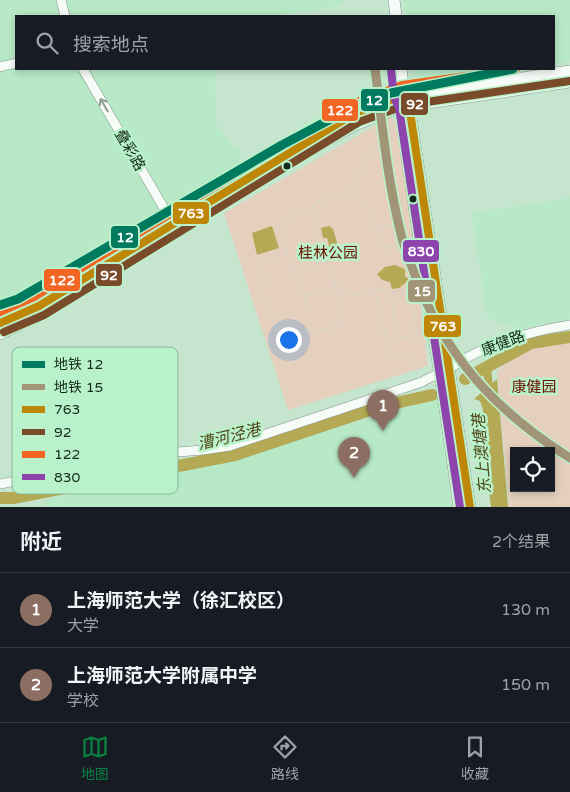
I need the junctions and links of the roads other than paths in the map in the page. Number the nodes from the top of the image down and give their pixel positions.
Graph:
1 (61, 0) edge
2 (394, 0) edge
3 (65, 15) edge
4 (396, 15) edge
5 (15, 63) edge
6 (0, 67) edge
7 (84, 70) edge
8 (401, 70) edge
9 (570, 71) edge
10 (570, 82) edge
11 (404, 102) junction
12 (175, 227) junction
13 (0, 323) edge
14 (570, 325) edge
15 (0, 334) edge
16 (445, 370) junction
17 (178, 452) edge
18 (459, 507) edge
19 (470, 507) edge

1 - 3 street
2 - 4 main road
5 - 6 street
12 -> 7 street, 叠彩路
8 - 11 main road
9 - 11 main road
10 - 11 main road
11 - 12 main road
11 - 16 main road
12 - 13 main road
12 - 15 main road
14 - 16 street, 康健路
16 - 17 street, 康健路
16 - 18 main road
16 - 19 main road

